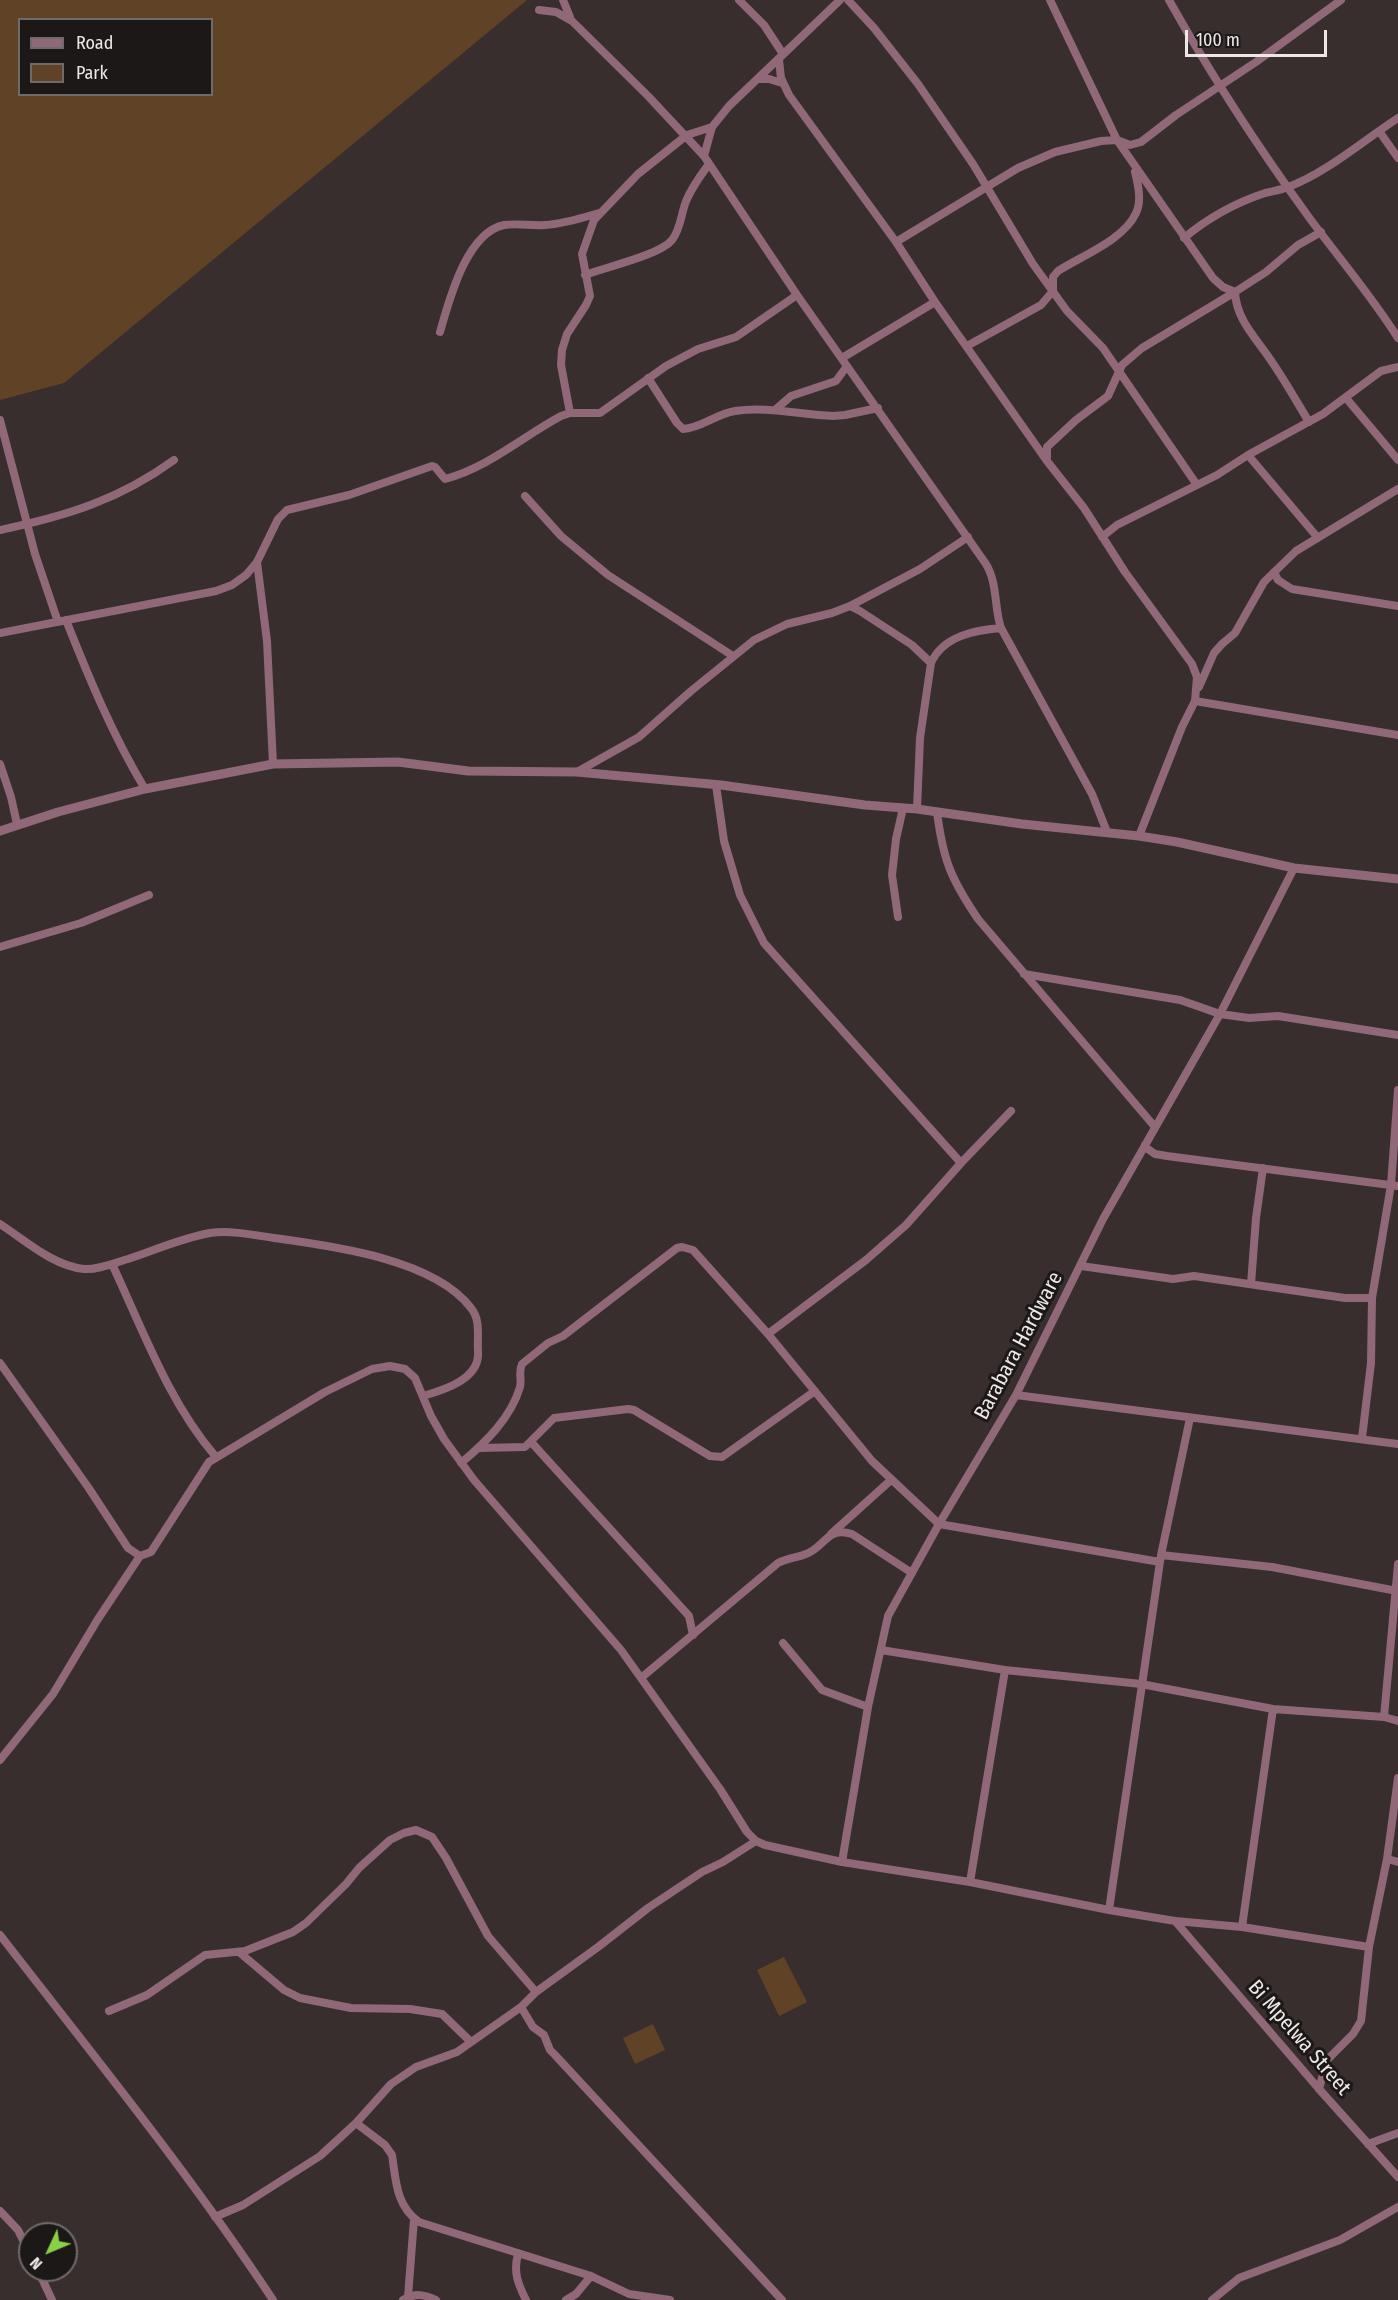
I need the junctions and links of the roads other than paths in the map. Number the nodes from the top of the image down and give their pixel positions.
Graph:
1 (563, 0) edge
2 (739, 0) edge
3 (840, 0) edge
4 (848, 0) edge
5 (1050, 0) edge
6 (1169, 0) edge
7 (1341, 0) edge
8 (539, 10) dead end
9 (572, 21) junction
10 (781, 57) junction
11 (759, 79) junction
12 (782, 83) junction
13 (1219, 86) junction
14 (1398, 118) edge
15 (712, 127) junction
16 (1379, 131) junction
17 (687, 135) junction
18 (1117, 140) junction
19 (704, 156) junction
20 (1398, 158) edge
21 (709, 164) junction
22 (1135, 167) junction
23 (985, 187) junction
24 (1288, 187) junction
25 (599, 213) junction
26 (1321, 232) junction
27 (1184, 238) junction
28 (896, 242) junction
29 (585, 275) junction
30 (1053, 291) junction
31 (1235, 292) junction
32 (797, 295) junction
33 (935, 302) junction
34 (440, 332) dead end
35 (1398, 338) edge
36 (967, 346) junction
37 (845, 362) junction
38 (1398, 367) edge
39 (1119, 373) junction
40 (648, 378) junction
41 (1346, 398) junction
42 (878, 408) junction
43 (775, 410) junction
44 (570, 413) junction
45 (0, 420) edge
46 (1309, 422) junction
47 (1248, 455) junction
48 (174, 460) dead end
49 (1398, 460) edge
50 (1047, 461) junction
51 (1197, 485) junction
52 (1398, 489) edge
53 (525, 496) dead end
54 (28, 524) junction
55 (0, 530) edge
56 (968, 537) junction
57 (1102, 537) junction
58 (1318, 538) junction
59 (257, 562) junction
60 (1274, 572) junction
61 (850, 606) junction
62 (1398, 606) edge
63 (62, 621) junction
64 (1001, 628) junction
65 (0, 633) edge
66 (733, 656) junction
67 (931, 663) junction
68 (1197, 689) junction
69 (1195, 701) junction
70 (1398, 735) edge
71 (0, 764) edge
72 (273, 764) junction
73 (577, 772) junction
74 (716, 785) junction
75 (145, 789) junction
76 (903, 808) junction
77 (917, 809) junction
78 (937, 812) junction
79 (17, 824) junction
80 (0, 831) edge
81 (1107, 832) junction
82 (1139, 836) junction
83 (1294, 868) junction
84 (1398, 879) edge
85 (149, 896) dead end
86 (898, 917) dead end
87 (0, 947) edge
88 (1024, 974) junction
89 (1220, 1014) junction
90 (1398, 1035) edge
91 (1398, 1090) edge
92 (1011, 1111) dead end
93 (1155, 1127) junction
94 (1145, 1145) junction
95 (961, 1163) junction
96 (1263, 1167) junction
97 (1394, 1186) edge
98 (0, 1224) edge
99 (112, 1264) junction
100 (1081, 1266) junction
101 (1251, 1284) junction
102 (1372, 1298) junction
103 (768, 1334) junction
104 (0, 1364) edge
105 (815, 1391) junction
106 (1016, 1395) junction
107 (423, 1396) junction
108 (1190, 1418) junction
109 (1362, 1438) junction
110 (531, 1443) junction
111 (1395, 1443) edge
112 (479, 1448) junction
113 (1398, 1450) edge
114 (216, 1456) junction
115 (461, 1463) junction
116 (891, 1480) junction
117 (939, 1524) junction
118 (830, 1535) junction
119 (140, 1556) junction
120 (1161, 1558) junction
121 (1398, 1564) edge
122 (912, 1573) junction
123 (1397, 1591) edge
124 (693, 1635) junction
125 (783, 1642) dead end
126 (881, 1650) junction
127 (1005, 1670) junction
128 (641, 1678) junction
129 (1141, 1684) junction
130 (868, 1707) junction
131 (1273, 1709) junction
132 (1384, 1717) junction
133 (1398, 1721) edge
134 (0, 1760) edge
135 (1398, 1778) edge
136 (756, 1841) junction
137 (1386, 1859) junction
138 (842, 1862) junction
139 (1398, 1862) edge
140 (970, 1882) junction
141 (1109, 1910) junction
142 (1175, 1921) junction
143 (1242, 1927) junction
144 (0, 1935) edge
145 (1369, 1947) junction
146 (239, 1952) junction
147 (536, 1992) junction
148 (521, 2007) junction
149 (109, 2011) dead end
150 (471, 2042) junction
151 (1319, 2089) junction
152 (356, 2123) junction
153 (1398, 2133) edge
154 (1368, 2144) junction
155 (1398, 2177) edge
156 (1398, 2207) edge
157 (0, 2211) edge
158 (215, 2217) junction
159 (414, 2218) junction
160 (18, 2230) edge
161 (518, 2254) junction
162 (591, 2276) junction
163 (44, 2282) edge
164 (405, 2298) edge
165 (52, 2300) edge
166 (273, 2300) edge
167 (436, 2300) edge
168 (526, 2300) edge
169 (566, 2300) edge
170 (670, 2300) edge
171 (782, 2300) edge
172 (1212, 2300) edge

1 - 9 street
2 - 10 street
3 - 10 street
4 - 23 street
5 - 18 street
6 - 13 street
7 - 13 street
8 - 9 street
9 - 17 street
10 - 11 street
10 - 12 street
11 - 12 street
11 - 15 street
12 - 28 street
13 - 18 street
13 - 24 street
14 - 16 street
15 - 17 street
15 - 19 street
16 - 20 street
16 - 24 street
17 - 19 street
17 - 25 street
18 - 22 street
18 - 23 street
19 - 21 street
21 - 29 street
21 - 32 street
22 - 27 street
22 - 30 street
23 - 28 street
23 - 30 street
24 - 26 street
24 - 27 street
25 - 29 street
25 - 34 street
26 - 31 street
26 - 35 street
27 - 31 street
28 - 33 street
29 - 44 street
30 - 36 street
30 - 39 street
31 - 39 street
31 - 46 street
32 - 37 street
32 - 40 street
33 - 36 street
33 - 37 street
36 - 50 street
37 - 42 street
37 - 43 street
38 - 41 street
39 - 50 street
39 - 51 street
40 - 43 street
40 - 44 street
41 - 46 street
41 - 49 street
42 - 43 street
42 - 56 street
44 - 59 street
45 - 54 street
46 - 47 street
47 - 51 street
47 - 58 street
48 - 54 street
50 - 57 street
51 - 57 street
52 - 58 street
53 - 66 street
54 - 55 street
54 - 63 street
56 - 61 street
56 - 64 street
57 - 68 street
58 - 60 street
59 - 63 street
59 - 72 street
60 - 62 street
60 - 68 street
61 - 66 street
61 - 67 street
63 - 65 street
63 - 75 street
64 - 67 street
64 - 81 street
66 - 73 street
67 - 77 street
68 - 69 street
69 - 70 street
69 - 82 street
71 - 79 street
72 - 73 street
72 - 75 street
73 - 74 street
74 - 76 street
74 - 95 street
75 - 79 street
76 - 77 street
76 - 86 street
77 - 78 street
78 - 81 street
78 - 88 street
79 - 80 street
81 - 82 street
82 - 83 street
83 - 84 street
83 - 89 street, Barabara Hardware
85 - 87 street
88 - 89 street
88 - 93 street
89 - 90 street
89 - 93 street, Barabara Hardware
91 - 97 street
92 - 95 street
93 - 94 street, Barabara Hardware
94 - 96 street
94 - 100 street, Barabara Hardware
95 - 103 street
96 - 97 street
96 - 101 street
97 - 102 street
98 - 99 street
99 - 107 street
99 - 114 street
100 - 101 street
100 - 106 street, Barabara Hardware
101 - 102 street
102 - 109 street
103 - 105 street
103 - 112 street
104 - 119 street
105 - 110 street
105 - 116 street
106 - 108 street
106 - 117 street, Barabara Hardware
107 - 114 street
107 - 115 street
108 - 109 street
108 - 120 street
109 - 111 street
110 - 112 street
110 - 124 street
111 - 113 street
112 - 115 street
114 - 119 street
115 - 128 street
116 - 117 street
116 - 118 street
117 - 120 street
117 - 122 street, Barabara Hardware
118 - 122 street
118 - 124 street
119 - 134 street
120 - 123 street
120 - 129 street
121 - 123 street
122 - 126 street, Barabara Hardware
123 - 132 street
124 - 128 street
125 - 130 street
126 - 127 street
126 - 130 street, Barabara Hardware
127 - 129 street
127 - 140 street
128 - 136 street
129 - 131 street
129 - 141 street
130 - 138 street, Barabara Hardware
131 - 132 street
131 - 143 street
132 - 133 street
135 - 137 street
136 - 138 street
136 - 147 street
137 - 139 street
137 - 145 street
138 - 140 street
140 - 141 street
141 - 142 street
142 - 143 street
142 - 151 street, Bi Mpelwa Street
143 - 145 street
144 - 158 street
145 - 151 street
146 - 147 street
146 - 149 street
146 - 150 street
147 - 148 street
148 - 150 street
148 - 171 street
150 - 152 street
151 - 154 street, Bi Mpelwa Street
152 - 158 street
152 - 159 street
153 - 154 street
154 - 155 street, Bi Mpelwa Street
156 - 172 street
157 - 160 street
158 - 166 street
159 - 161 street
159 - 164 street
161 - 162 street
161 - 168 street
162 - 169 street
162 - 170 street
163 - 165 street
164 - 167 street

